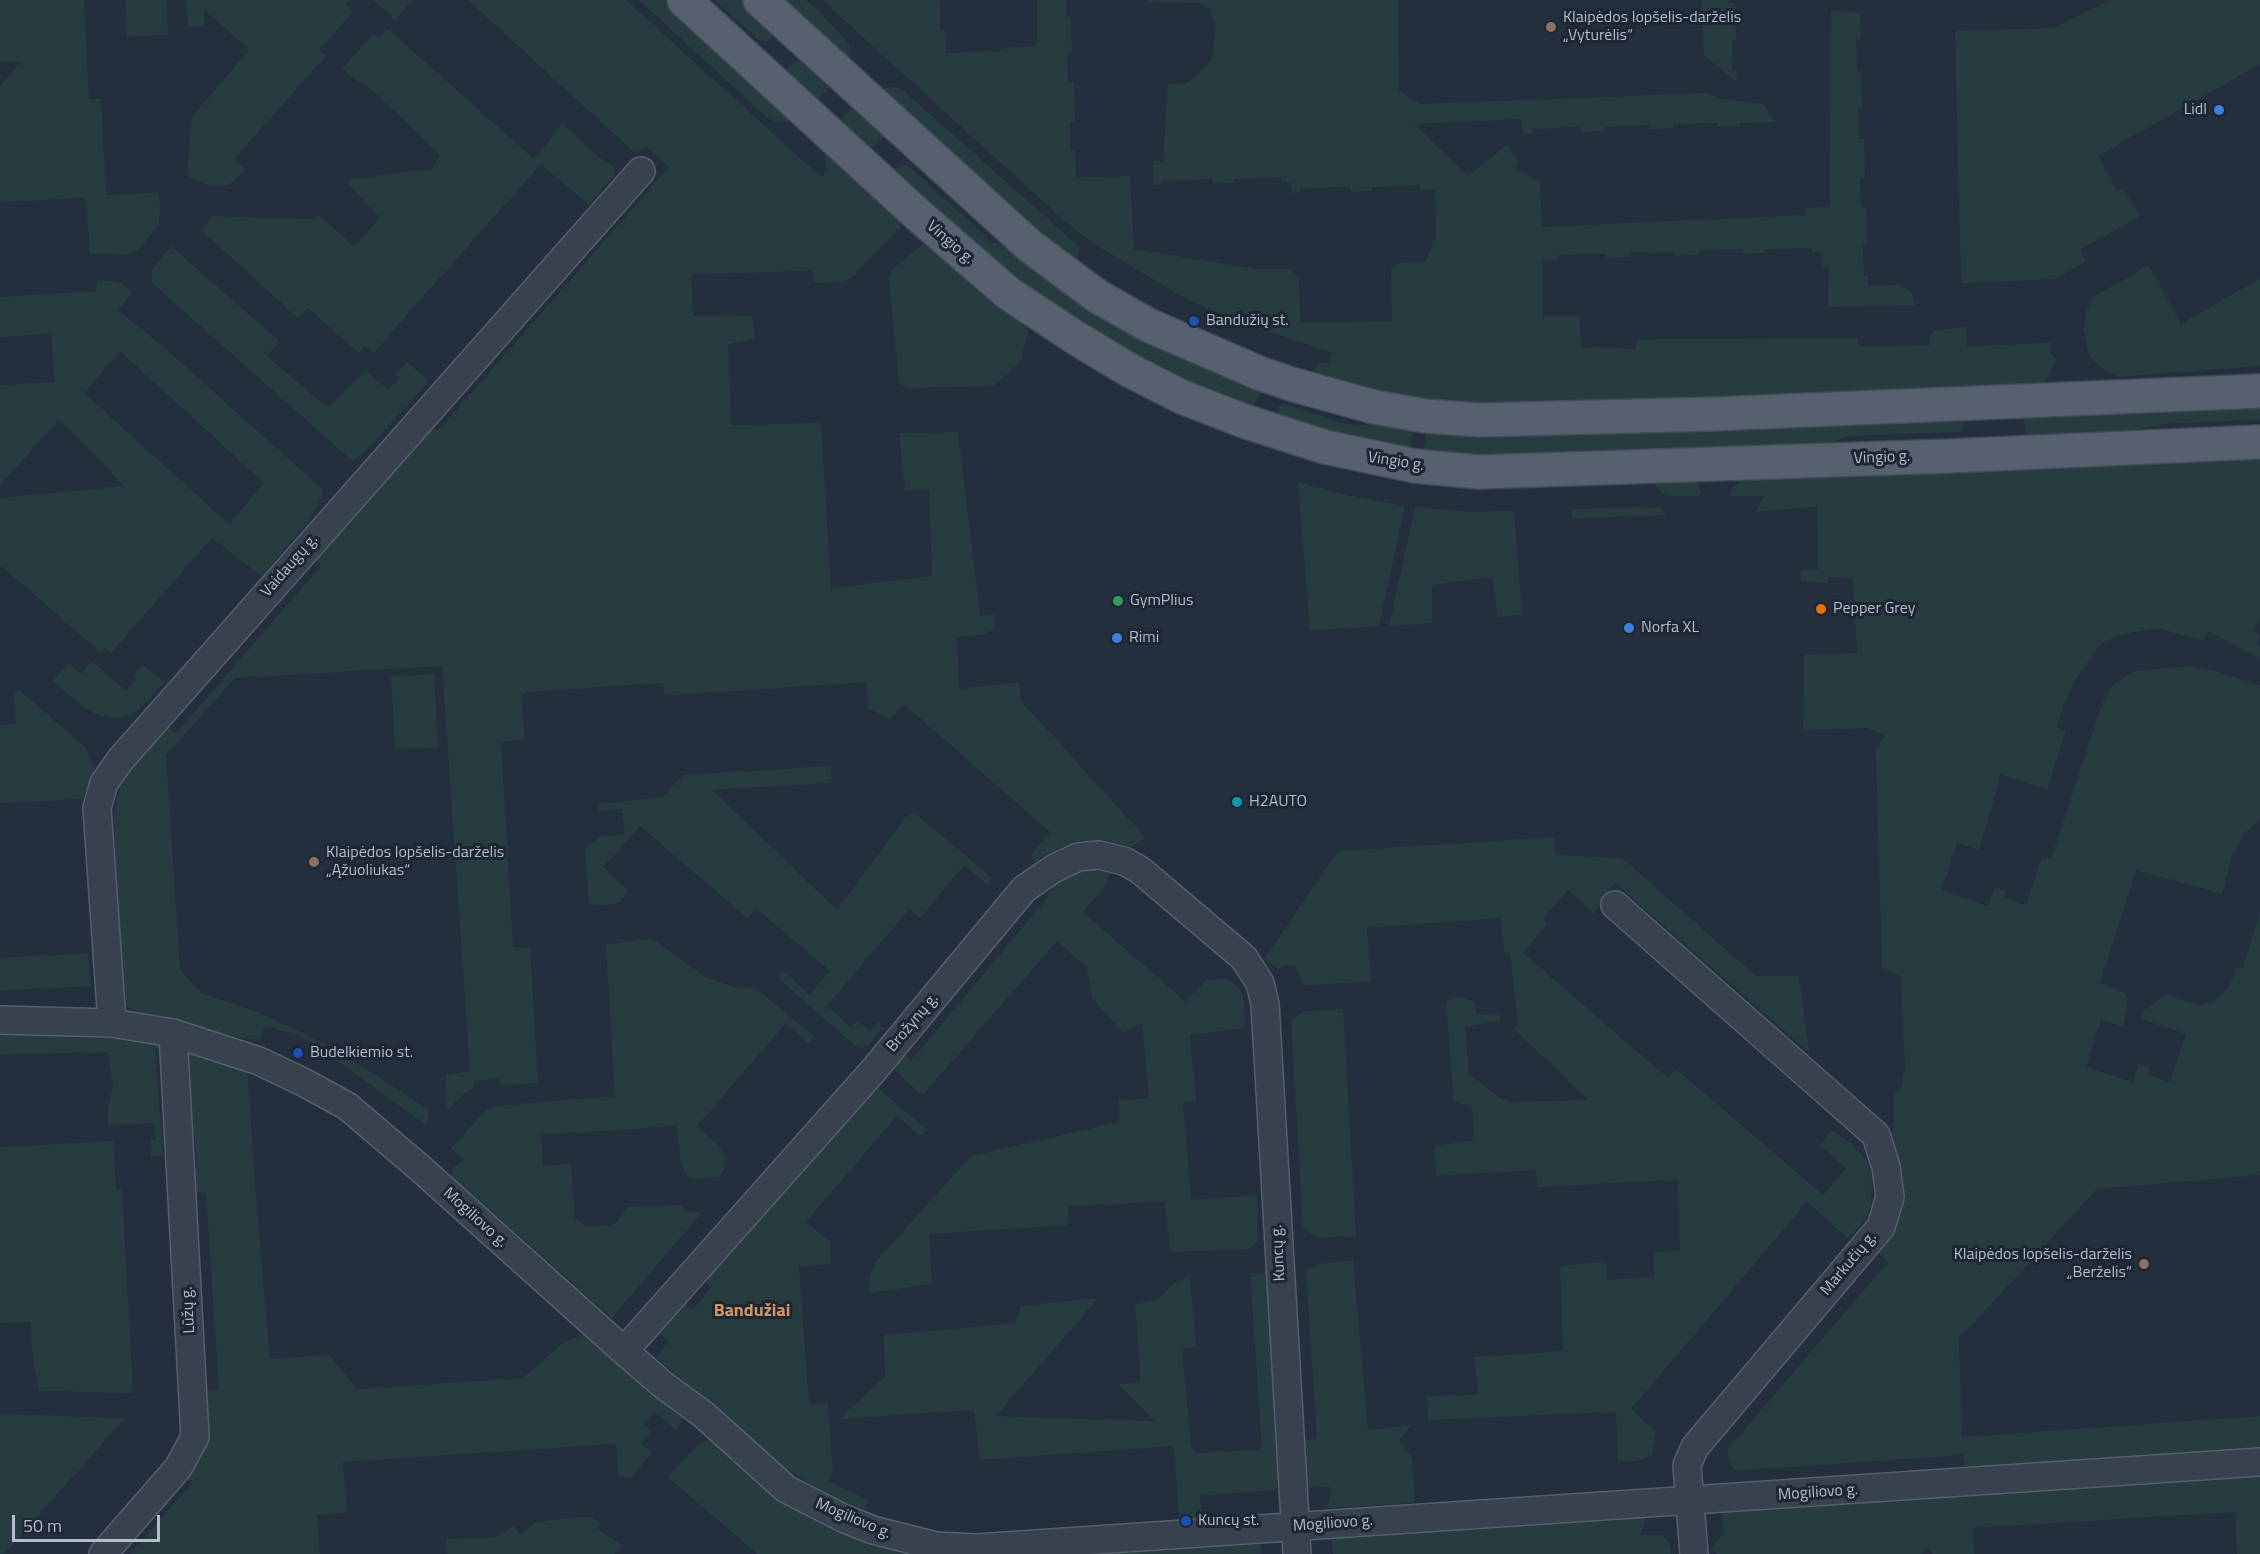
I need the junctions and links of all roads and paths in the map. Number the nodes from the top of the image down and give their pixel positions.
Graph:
1 (684, 0) edge
2 (760, 0) edge
3 (795, 31) junction
4 (759, 70) junction
5 (904, 132) junction
6 (641, 171) dead end
7 (869, 171) junction
8 (1291, 384) junction
9 (2260, 391) edge
10 (1969, 404) junction
11 (1272, 430) junction
12 (2260, 442) edge
13 (1950, 456) junction
14 (1615, 905) dead end
15 (1244, 958) joint
16 (0, 1020) edge
17 (112, 1023) junction
18 (173, 1033) junction
19 (624, 1351) junction
20 (2260, 1462) edge
21 (1689, 1502) junction
22 (1295, 1527) junction
23 (935, 1550) edge
24 (103, 1554) edge
25 (1297, 1554) edge
26 (1694, 1554) edge

1 - 4 main road, Vingio g.
2 - 3 main road
3 - 4 main road
3 - 5 main road
4 - 7 main road, Vingio g.
5 - 7 main road
5 - 8 main road
6 - 17 street, Vaidaugų g.
7 - 11 main road, Vingio g.
8 - 10 main road
8 - 11 main road
9 - 10 main road
10 - 13 main road
11 - 13 main road, Vingio g.
12 - 13 main road, Vingio g.
14 - 21 street, Markučių g.
15 - 19 street, Brožynų g.
15 - 22 street, Kuncų g.
16 - 17 street, Mogiliovo g.
17 - 18 street, Mogiliovo g.
18 - 19 street, Mogiliovo g.
18 - 24 street, Lūžų g.
19 - 23 street, Mogiliovo g.
20 - 21 street, Mogiliovo g.
21 - 22 street, Mogiliovo g.
21 - 26 street, Markučių g.
22 - 23 street, Mogiliovo g.
22 - 25 street, Kuncų g.

